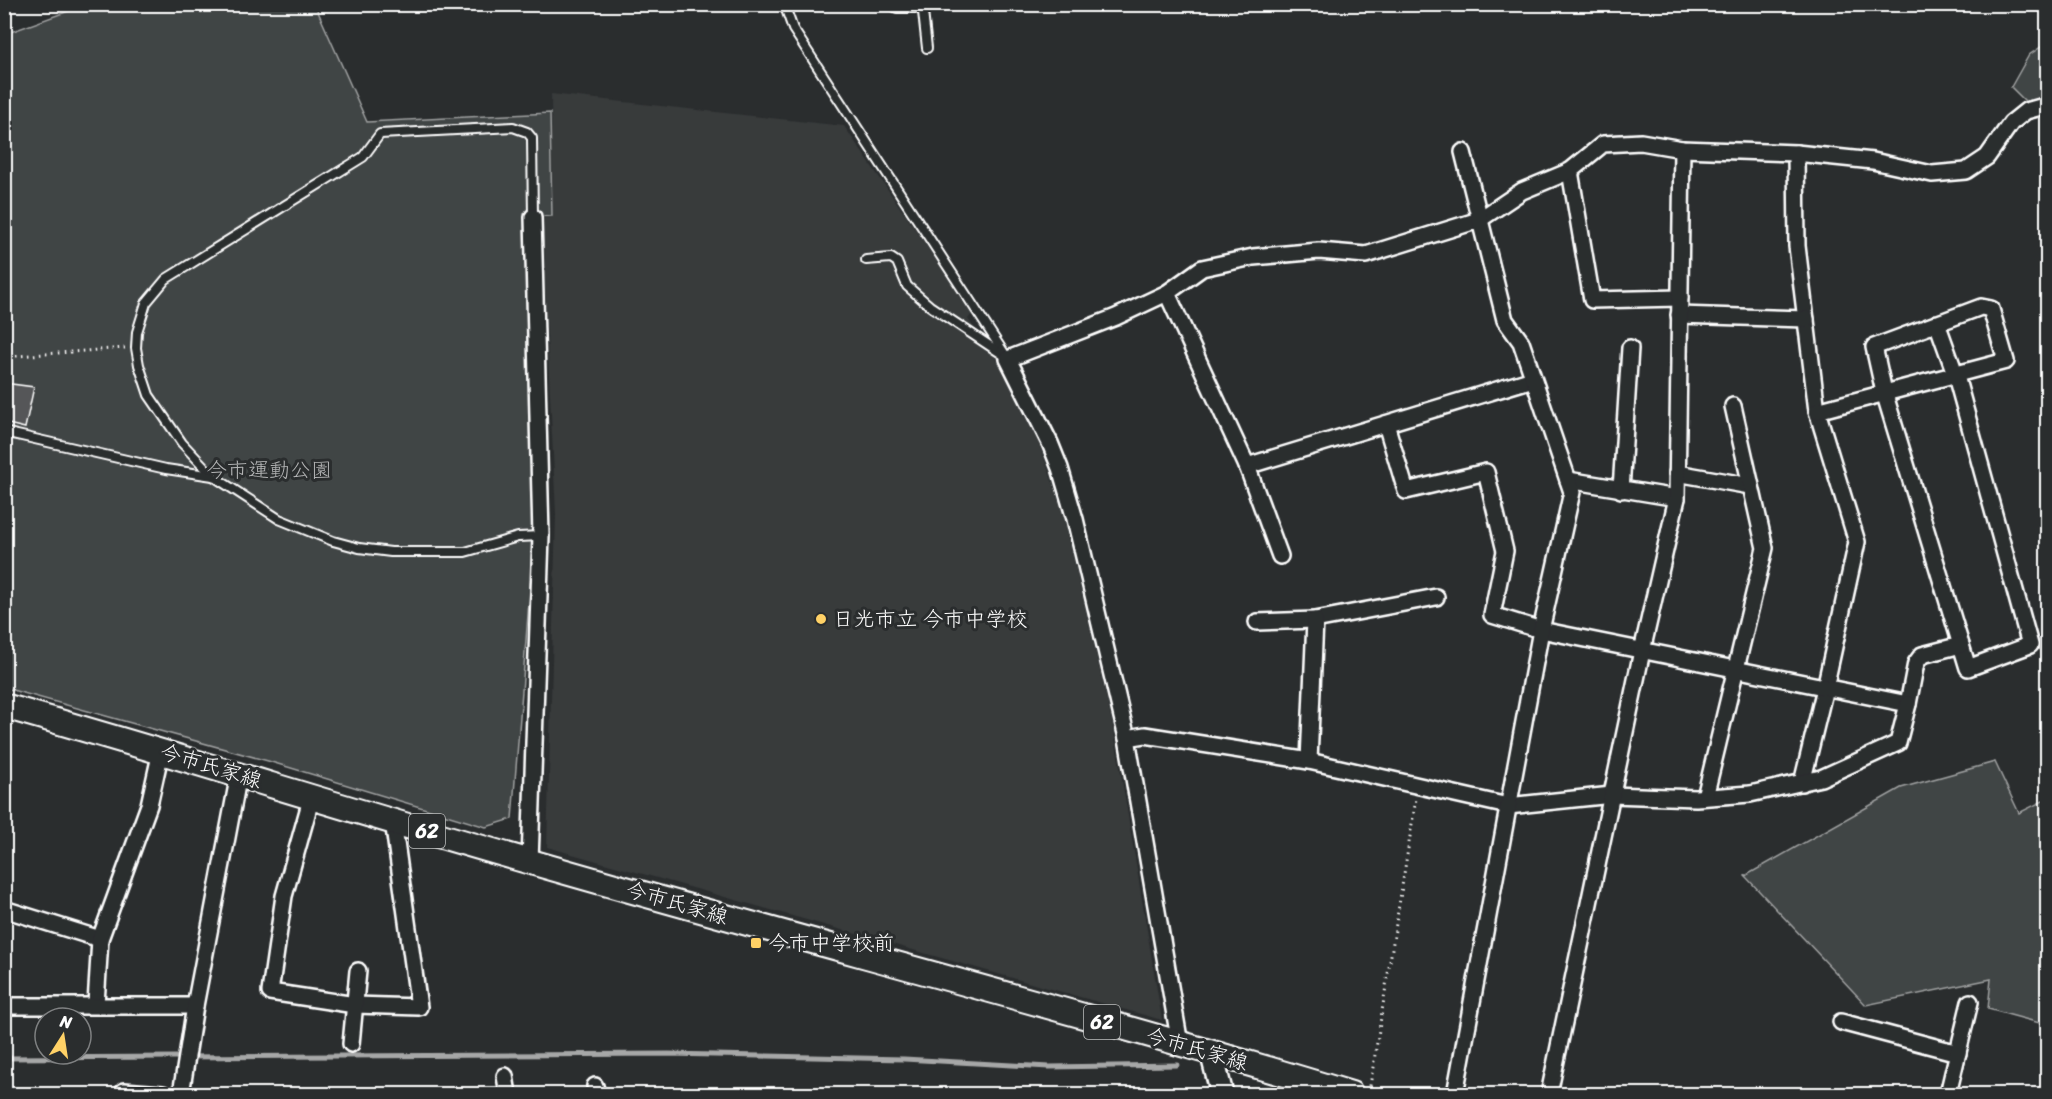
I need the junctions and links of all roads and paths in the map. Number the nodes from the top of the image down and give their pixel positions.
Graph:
1 (784, 4) edge
2 (890, 4) edge
3 (927, 48) dead end
4 (2048, 105) edge
5 (1682, 149) junction
6 (1463, 152) dead end
7 (1796, 153) junction
8 (1570, 171) junction
9 (533, 217) joint
10 (1479, 220) junction
11 (866, 260) dead end
12 (1167, 293) junction
13 (1680, 298) junction
14 (1679, 315) junction
15 (1806, 319) junction
16 (1937, 323) junction
17 (136, 348) junction
18 (1630, 348) dead end
19 (4, 357) edge
20 (1008, 359) junction
21 (1956, 376) junction
22 (1533, 379) junction
23 (1884, 392) junction
24 (1733, 406) dead end
25 (1817, 411) junction
26 (1386, 424) junction
27 (4, 432) edge
28 (1246, 466) junction
29 (1677, 473) junction
30 (213, 476) junction
31 (1568, 480) junction
32 (1750, 486) junction
33 (1622, 490) junction
34 (1677, 498) junction
35 (541, 536) junction
36 (1280, 556) dead end
37 (1436, 597) dead end
38 (1315, 620) junction
39 (1257, 622) dead end
40 (1540, 630) junction
41 (1961, 645) junction
42 (1642, 651) junction
43 (1736, 670) junction
44 (1825, 688) junction
45 (1908, 704) junction
46 (4, 706) edge
47 (1127, 738) junction
48 (161, 751) junction
49 (1309, 761) junction
50 (239, 774) junction
51 (1802, 783) junction
52 (1419, 786) junction
53 (1612, 795) junction
54 (312, 796) junction
55 (1705, 797) junction
56 (1508, 806) junction
57 (393, 821) junction
58 (530, 862) junction
59 (4, 909) edge
60 (99, 939) junction
61 (358, 971) dead end
62 (1970, 1002) dead end
63 (96, 1004) junction
64 (355, 1005) junction
65 (13, 1006) dead end
66 (195, 1006) junction
67 (1841, 1022) dead end
68 (351, 1044) dead end
69 (1180, 1044) junction
70 (1211, 1052) junction
71 (1958, 1053) junction
72 (505, 1076) dead end
73 (124, 1090) dead end
74 (163, 1095) edge
75 (181, 1095) edge
76 (508, 1095) edge
77 (1222, 1095) edge
78 (1351, 1095) edge
79 (1368, 1095) edge
80 (1455, 1095) edge
81 (1549, 1095) edge
82 (1948, 1095) edge

1 - 20 lane
2 - 3 lane
4 - 7 street
5 - 7 street
5 - 8 street
5 - 13 street
6 - 10 street
7 - 15 street
8 - 10 street
8 - 13 street
9 - 17 lane
9 - 35 street
10 - 12 street
10 - 22 street
11 - 20 lane
12 - 20 street
12 - 28 street
13 - 14 street
14 - 15 street
14 - 29 street
15 - 25 street
16 - 21 street
16 - 21 street
16 - 23 street
17 - 19 path
17 - 30 lane
18 - 33 street
20 - 47 street
21 - 23 street
21 - 41 street
22 - 26 street
22 - 31 street
23 - 25 street
23 - 41 street
24 - 32 street
25 - 44 street
26 - 28 street
26 - 40 street
27 - 30 lane
28 - 36 street
29 - 32 street
29 - 34 street
30 - 35 lane
31 - 33 street
31 - 40 street
32 - 43 street
33 - 34 street
34 - 42 street
35 - 58 street
37 - 38 street
38 - 39 street
38 - 49 street
40 - 42 street
40 - 56 street
41 - 45 street
42 - 43 street
42 - 53 street
43 - 44 street
43 - 55 street
44 - 45 street
44 - 51 street
45 - 51 street
46 - 48 main road, 今市氏家線 / 62
47 - 49 street
47 - 69 street
48 - 50 main road, 今市氏家線 / 62
48 - 60 street
49 - 52 street
50 - 54 main road, 今市氏家線 / 62
50 - 66 street
51 - 55 street
52 - 56 street
52 - 79 path
53 - 55 street
53 - 56 street
53 - 81 street
54 - 57 main road, 今市氏家線 / 62
54 - 64 street
56 - 80 street
57 - 58 main road, 今市氏家線 / 62
57 - 64 street
58 - 69 main road, 今市氏家線 / 62
59 - 60 street
60 - 63 street
61 - 64 street
62 - 71 street
63 - 65 street
63 - 66 street
64 - 68 street
66 - 75 street
67 - 71 street
69 - 70 main road, 今市氏家線 / 62
70 - 77 street
70 - 78 main road, 今市氏家線 / 62
71 - 82 street
72 - 76 street
73 - 74 street

